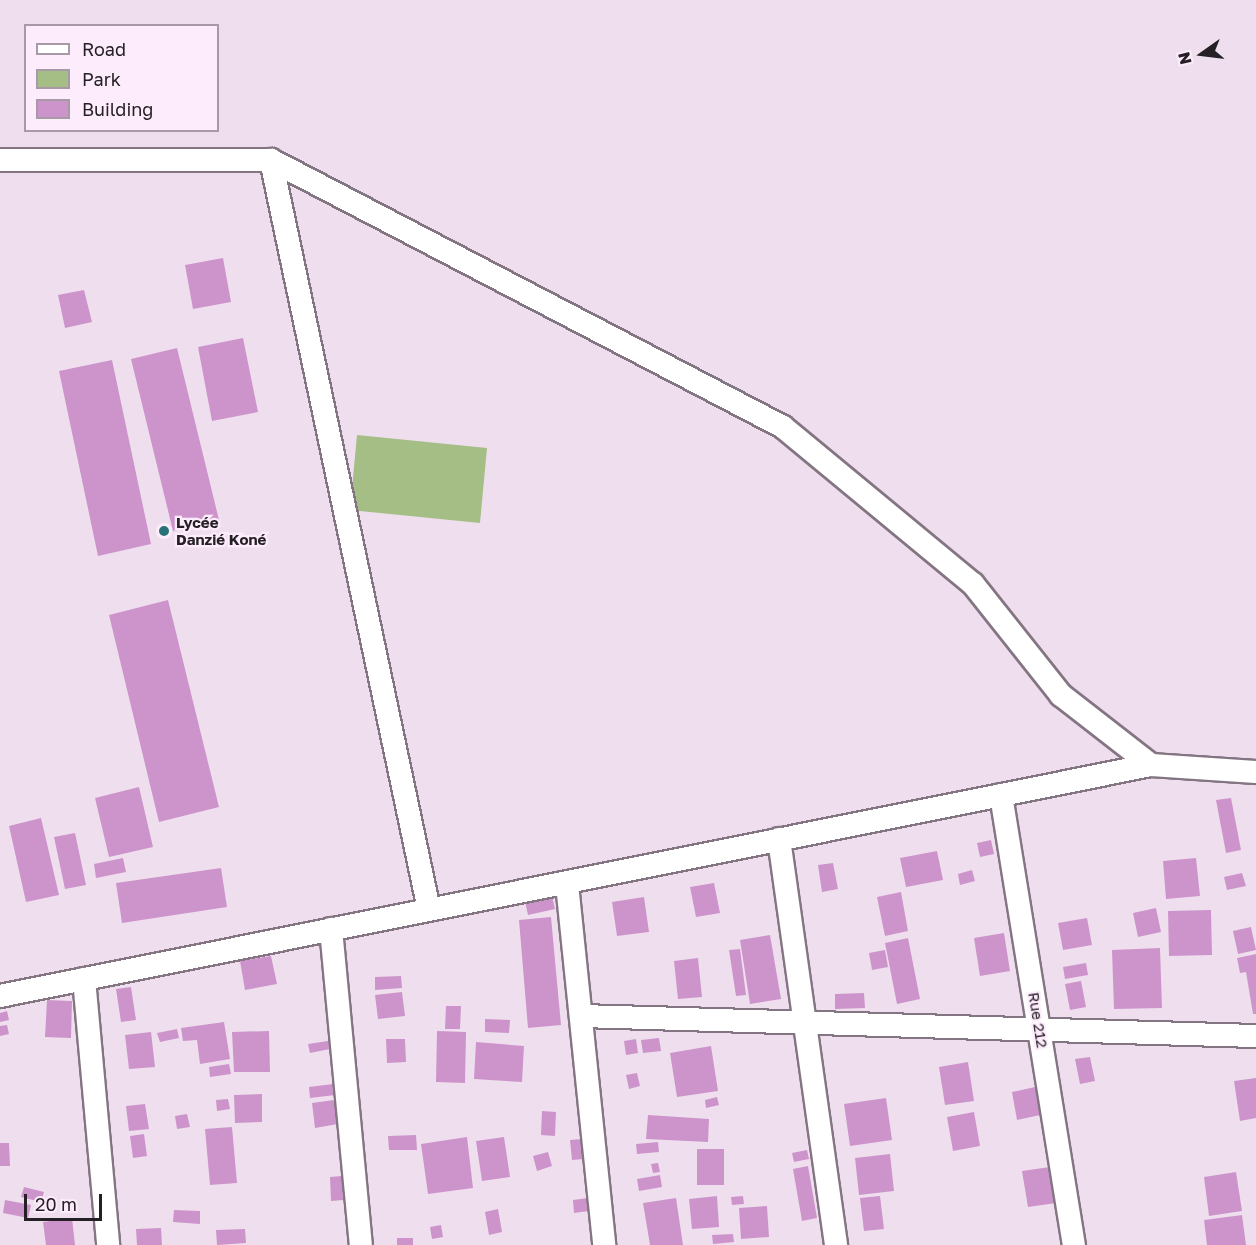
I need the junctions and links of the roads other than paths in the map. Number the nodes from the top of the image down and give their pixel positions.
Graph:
1 (0, 160) edge
2 (271, 160) junction
3 (1151, 765) junction
4 (1256, 772) edge
5 (1001, 795) junction
6 (779, 839) junction
7 (567, 884) junction
8 (429, 910) junction
9 (331, 929) junction
10 (84, 979) junction
11 (0, 996) edge
12 (581, 1016) junction
13 (805, 1023) junction
14 (1040, 1030) junction
15 (1256, 1036) edge
16 (108, 1245) edge
17 (361, 1245) edge
18 (604, 1245) edge
19 (836, 1245) edge
20 (1074, 1245) edge

1 - 2 street
2 - 3 street
2 - 8 street
3 - 4 street
3 - 5 street
5 - 6 street
5 - 14 street, Rue 212
6 - 7 street
6 - 13 street
7 - 8 street
7 - 12 street
8 - 9 street
9 - 10 street
9 - 17 street
10 - 11 street
10 - 16 street
12 - 13 street
12 - 18 street
13 - 14 street
13 - 19 street
14 - 15 street
14 - 20 street, Rue 212

